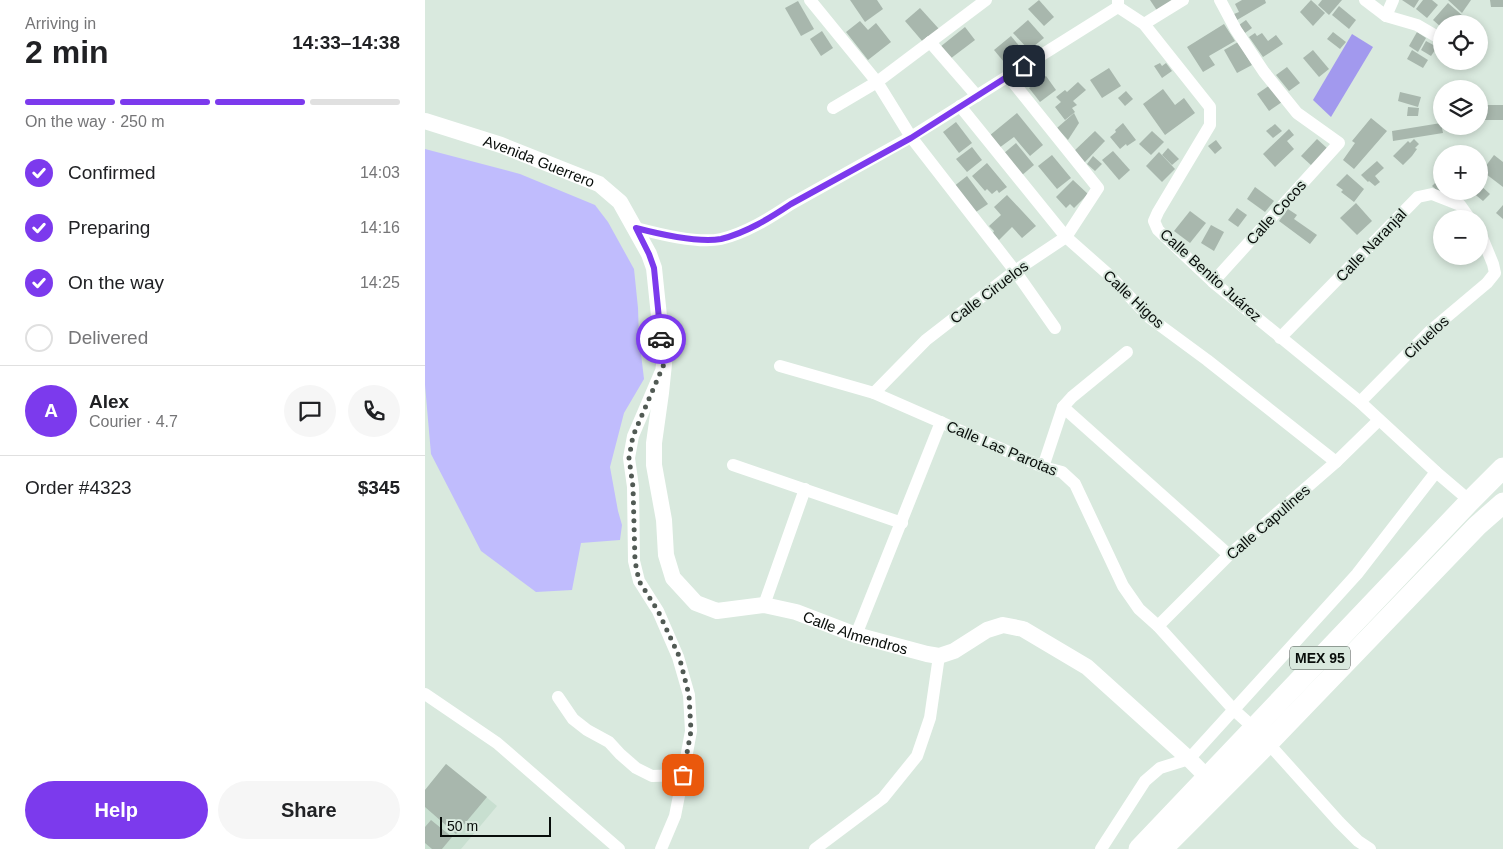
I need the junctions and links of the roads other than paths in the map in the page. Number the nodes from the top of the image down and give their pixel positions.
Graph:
1 (810, 0) edge
2 (987, 0) edge
3 (1183, 0) edge
4 (1220, 0) edge
5 (1365, 0) edge
6 (1393, 0) edge
7 (1118, 4) edge
8 (1386, 16) junction
9 (1144, 24) junction
10 (1433, 34) edge
11 (930, 42) junction
12 (1008, 76) junction
13 (877, 82) junction
14 (977, 96) junction
15 (960, 106) junction
16 (833, 108) dead end
17 (425, 121) edge
18 (911, 138) junction
19 (1463, 210) edge
20 (636, 228) junction
21 (1066, 237) junction
22 (1488, 252) edge
23 (1015, 271) junction
24 (1213, 282) junction
25 (1055, 328) dead end
26 (1280, 338) junction
27 (1127, 352) dead end
28 (664, 364) junction
29 (779, 366) dead end
30 (875, 394) junction
31 (1360, 402) junction
32 (1063, 407) junction
33 (1379, 420) junction
34 (941, 422) junction
35 (1336, 462) junction
36 (733, 465) dead end
37 (1043, 467) junction
38 (1503, 468) edge
39 (1436, 472) junction
40 (805, 489) junction
41 (1471, 501) junction
42 (1499, 512) edge
43 (902, 523) junction
44 (1229, 556) junction
45 (764, 605) junction
46 (1159, 626) junction
47 (856, 635) junction
48 (939, 656) junction
49 (425, 694) edge
50 (558, 697) dead end
51 (1234, 710) junction
52 (1261, 735) junction
53 (1189, 759) junction
54 (683, 775) junction
55 (1207, 777) junction
56 (619, 849) edge
57 (661, 849) edge
58 (815, 849) edge
59 (1101, 849) edge
60 (1139, 849) edge
61 (1162, 849) edge
62 (1370, 849) edge

1 - 13 street
2 - 11 street
3 - 9 street
4 - 24 street, Calle Cocos
5 - 8 street
6 - 8 street
7 - 9 street, Calle Benito Juárez
7 - 12 street
8 - 10 street
9 - 24 street, Calle Benito Juárez
11 - 13 street
11 - 14 street
12 - 14 street
12 - 21 street, Calle Ciruelos
13 - 16 street
13 - 18 street
14 - 15 street
15 - 18 street
15 - 21 street, Calle Higos
17 - 20 street, Avenida Guerrero
18 - 20 street
18 - 23 street
19 - 26 street, Calle Naranjal
20 - 28 street, Avenida Guerrero
21 - 23 street, Calle Ciruelos
21 - 35 street, Calle Higos
22 - 31 street, Ciruelos
23 - 25 street
23 - 30 street, Calle Ciruelos
24 - 26 street, Calle Benito Juárez
26 - 31 street, Calle Benito Juárez
27 - 32 street
28 - 45 street, Calle Almendros
28 - 54 street
29 - 30 street, Calle Las Parotas
30 - 34 street, Calle Las Parotas
31 - 33 street, Calle Benito Juárez
32 - 37 street
32 - 44 street
33 - 35 street, Calle Capulines
33 - 39 street, Calle Benito Juárez
34 - 37 street, Calle Las Parotas
34 - 43 street
35 - 44 street, Calle Capulines
36 - 40 street
37 - 46 street, Calle Las Parotas
38 - 41 highway, MEX 95
39 - 41 street, Calle Benito Juárez
39 - 51 street
40 - 43 street
40 - 45 street
41 - 52 highway, MEX 95
42 - 52 highway, MEX 95
43 - 47 street
44 - 46 street, Calle Capulines
45 - 47 street, Calle Almendros
46 - 51 street, Calle Las Parotas
47 - 48 street, Calle Almendros
48 - 53 street
48 - 58 street
49 - 56 street
50 - 54 street
51 - 52 street, Calle Las Parotas
51 - 53 street
52 - 55 highway, MEX 95
52 - 61 highway, MEX 95
52 - 62 street, Calle Las Parotas
53 - 55 street
53 - 59 street
54 - 57 street
55 - 60 highway, MEX 95

